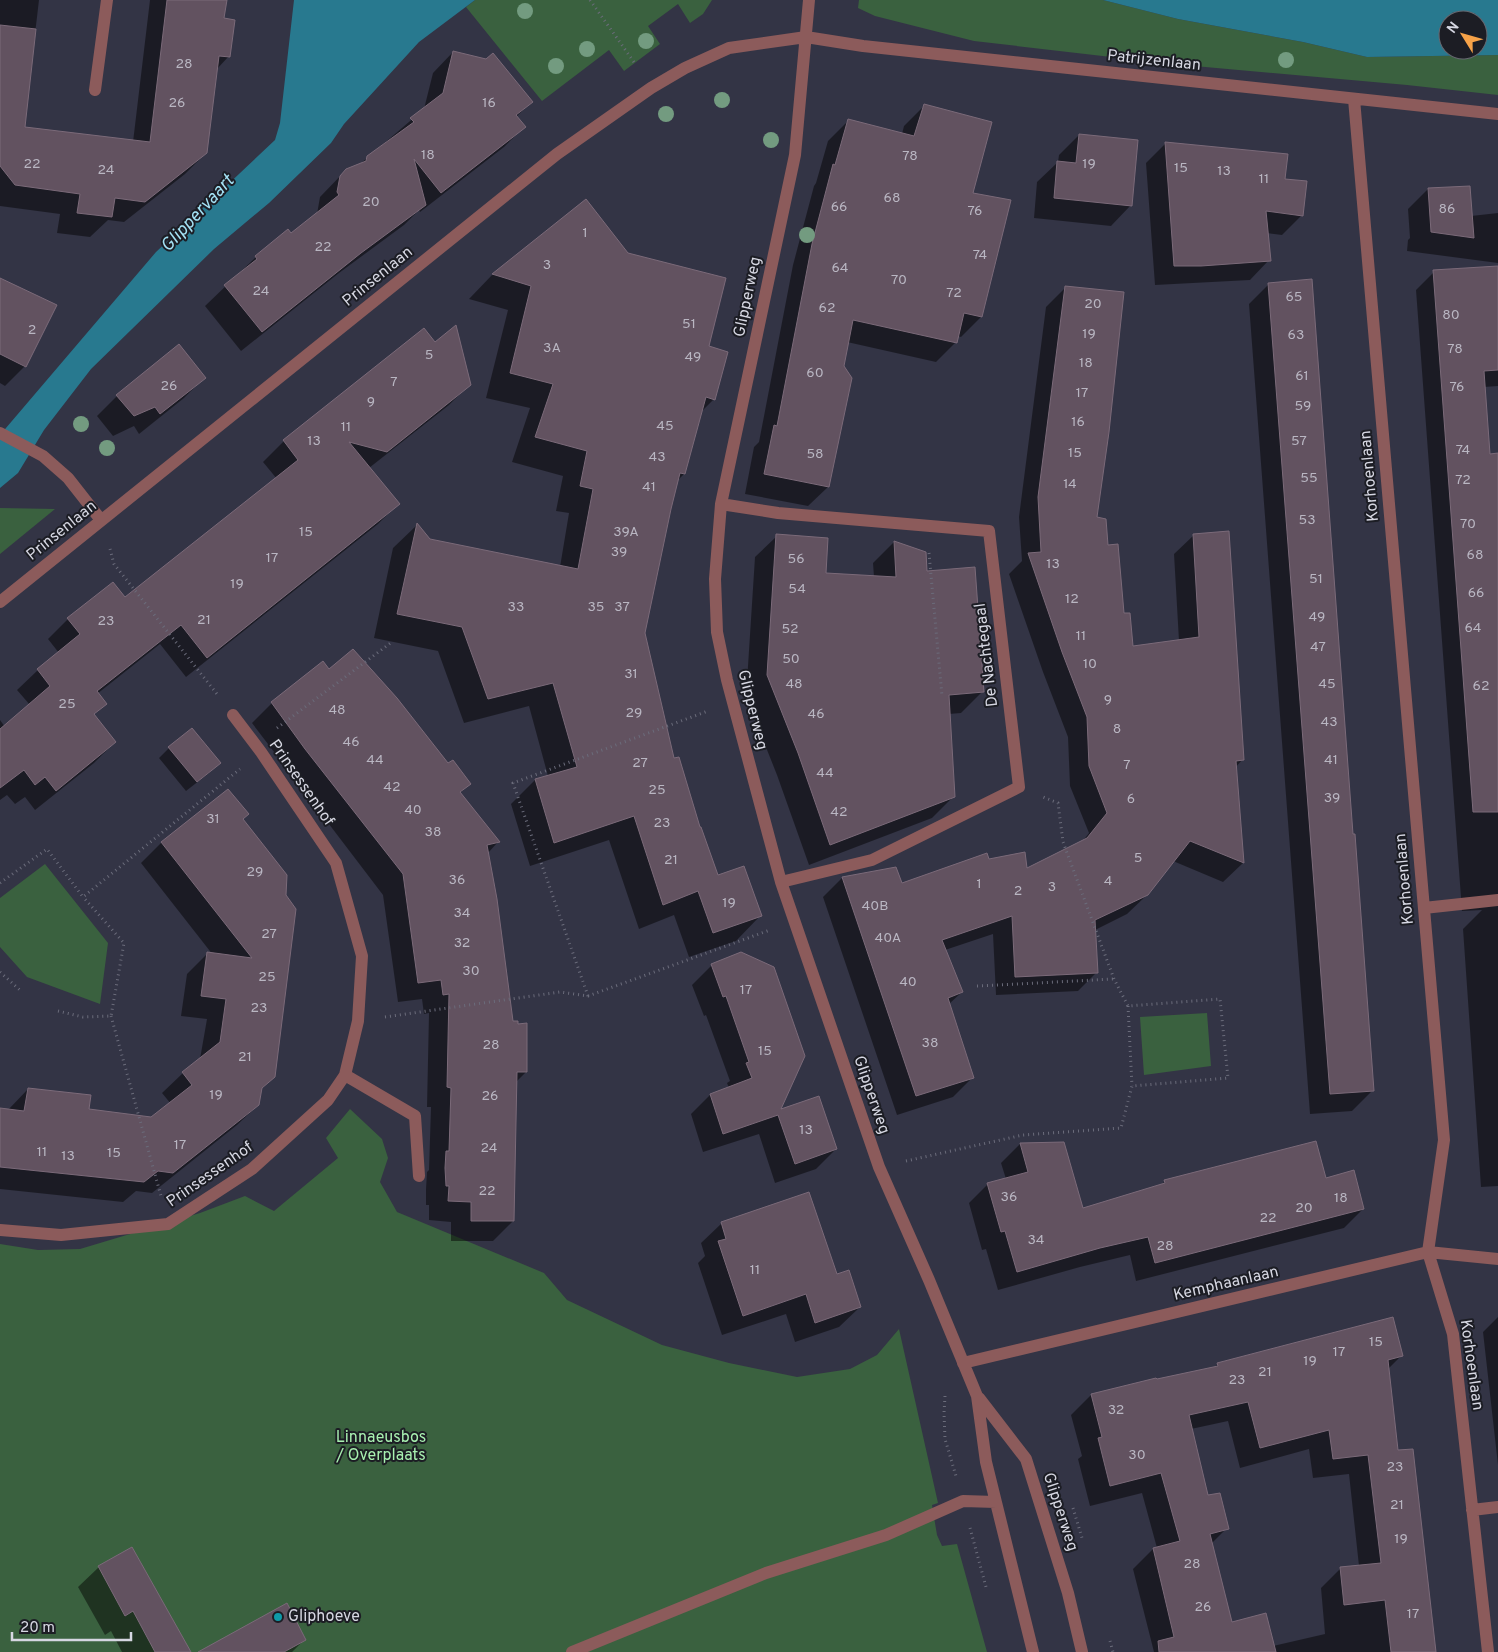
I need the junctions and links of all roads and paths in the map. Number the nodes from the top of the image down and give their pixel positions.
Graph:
1 (107, 0) edge
2 (590, 0) edge
3 (809, 0) edge
4 (806, 37) junction
5 (651, 88) junction
6 (95, 90) dead end
7 (1354, 99) junction
8 (1498, 114) edge
9 (0, 433) edge
10 (721, 504) junction
11 (101, 520) junction
12 (926, 525) junction
13 (0, 602) edge
14 (392, 642) dead end
15 (942, 696) dead end
16 (732, 703) junction
17 (233, 715) joint
18 (258, 748) junction
19 (1019, 787) junction
20 (781, 882) junction
21 (0, 883) edge
22 (84, 897) junction
23 (1498, 900) edge
24 (1424, 908) junction
25 (794, 921) junction
26 (0, 972) edge
27 (1114, 979) junction
28 (977, 986) dead end
29 (22, 992) dead end
30 (588, 996) junction
31 (1128, 1006) junction
32 (58, 1011) dead end
33 (112, 1016) junction
34 (358, 1021) junction
35 (345, 1075) junction
36 (1132, 1086) junction
37 (879, 1167) junction
38 (419, 1176) dead end
39 (168, 1224) junction
40 (0, 1230) edge
41 (1428, 1252) junction
42 (1498, 1259) edge
43 (964, 1363) junction
44 (977, 1396) junction
45 (996, 1502) junction
46 (1498, 1507) edge
47 (1472, 1510) junction
48 (572, 1652) edge
49 (1033, 1652) edge
50 (1082, 1652) edge
51 (1488, 1652) edge

1 - 6 street
2 - 5 path
3 - 4 street, Glipperweg
4 - 5 street, Prinsenlaan
4 - 7 street, Patrijzenlaan
4 - 10 street, Glipperweg
5 - 11 street, Prinsenlaan
7 - 8 street, Patrijzenlaan
7 - 24 street, Korhoenlaan
9 - 11 street
10 - 12 street, De Nachtegaal
10 - 16 street, Glipperweg
11 - 13 street, Prinsenlaan
11 - 17 path
12 - 15 path
12 - 19 street, De Nachtegaal
14 - 18 path
16 - 20 street, Glipperweg
16 - 30 path
17 - 18 street, Prinsessenhof
18 - 22 path
18 - 34 street, Prinsessenhof
19 - 20 street
19 - 27 path
20 - 25 street, Glipperweg
21 - 22 path
22 - 33 path
23 - 24 street
24 - 41 street, Korhoenlaan
25 - 30 path
25 - 37 street, Glipperweg
26 - 29 path
27 - 28 path
27 - 31 path
30 - 34 path
31 - 36 path
31 - 36 path
32 - 33 path
33 - 39 path
34 - 35 street, Prinsessenhof
35 - 38 street
35 - 39 street, Prinsessenhof
36 - 37 path
37 - 43 street, Glipperweg
39 - 40 street, Prinsessenhof
41 - 42 street, Kemphaanlaan
41 - 43 street, Kemphaanlaan
41 - 47 street, Korhoenlaan
43 - 44 street, Glipperweg
44 - 45 street, Glipperweg
44 - 50 street, Glipperweg
45 - 48 street
45 - 49 street, Glipperweg
46 - 47 street
47 - 51 street, Korhoenlaan

